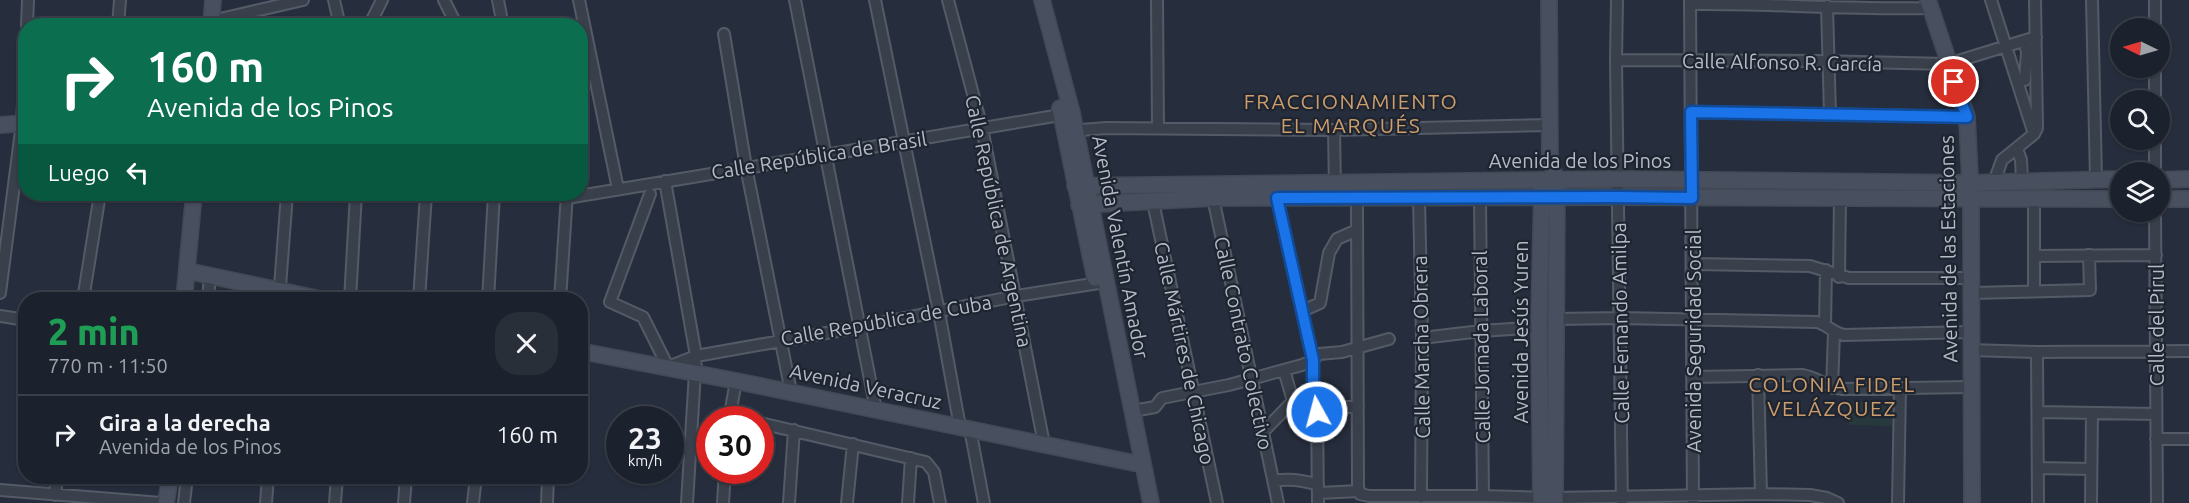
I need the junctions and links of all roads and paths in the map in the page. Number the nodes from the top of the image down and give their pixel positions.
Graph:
1 (28, 0) edge
2 (120, 0) edge
3 (205, 0) edge
4 (213, 0) edge
5 (303, 0) edge
6 (334, 0) edge
7 (382, 0) edge
8 (444, 0) edge
9 (498, 0) edge
10 (579, 0) edge
11 (795, 0) edge
12 (874, 0) edge
13 (948, 0) edge
14 (1035, 0) edge
15 (1042, 0) edge
16 (1157, 0) edge
17 (1549, 0) edge
18 (1617, 0) edge
19 (1991, 0) edge
20 (2035, 0) edge
21 (2092, 0) edge
22 (2155, 0) edge
23 (1690, 2) edge
24 (1748, 2) edge
25 (1929, 4) edge
26 (1868, 5) edge
27 (1827, 6) junction
28 (27, 18) edge
29 (119, 18) edge
30 (207, 18) edge
31 (209, 18) edge
32 (232, 18) edge
33 (338, 18) edge
34 (373, 18) edge
35 (453, 18) edge
36 (501, 18) edge
37 (581, 18) edge
38 (2155, 18) edge
39 (724, 34) dead end
40 (2036, 37) junction
41 (2024, 41) junction
42 (2006, 47) junction
43 (588, 53) edge
44 (1616, 60) junction
45 (1691, 60) junction
46 (1829, 61) junction
47 (1948, 64) junction
48 (2021, 80) junction
49 (2037, 81) junction
50 (1691, 112) junction
51 (1067, 114) junction
52 (1830, 114) junction
53 (1967, 117) junction
54 (18, 124) edge
55 (0, 125) edge
56 (1551, 125) junction
57 (982, 128) junction
58 (1158, 128) junction
59 (1070, 130) junction
60 (1334, 130) junction
61 (2034, 134) junction
62 (904, 142) junction
63 (2017, 149) junction
64 (825, 156) junction
65 (18, 166) edge
66 (746, 167) junction
67 (1617, 179) junction
68 (2096, 179) junction
69 (2110, 179) edge
70 (2189, 179) edge
71 (1692, 180) junction
72 (2170, 180) edge
73 (665, 181) junction
74 (1549, 181) junction
75 (2022, 181) junction
76 (1994, 182) junction
77 (1971, 183) junction
78 (1081, 185) junction
79 (618, 189) junction
80 (1335, 190) junction
81 (1211, 191) junction
82 (588, 193) edge
83 (650, 194) dead end
84 (1557, 197) junction
85 (1618, 197) junction
86 (1277, 198) junction
87 (1357, 198) junction
88 (1419, 198) junction
89 (1479, 198) junction
90 (1541, 198) junction
91 (1692, 198) junction
92 (1840, 198) junction
93 (2034, 199) junction
94 (2110, 199) edge
95 (2170, 199) edge
96 (2189, 199) edge
97 (1971, 200) junction
98 (99, 201) edge
99 (194, 201) edge
100 (201, 201) edge
101 (286, 201) edge
102 (356, 201) edge
103 (426, 201) edge
104 (494, 201) edge
105 (567, 201) edge
106 (1154, 202) junction
107 (1085, 204) junction
108 (2155, 222) edge
109 (1357, 230) junction
110 (2089, 255) junction
111 (2156, 255) junction
112 (2034, 256) junction
113 (1693, 264) junction
114 (1826, 270) junction
115 (198, 273) junction
116 (1839, 277) junction
117 (1101, 283) junction
118 (1972, 285) junction
119 (2034, 290) junction
120 (84, 292) edge
121 (188, 292) edge
122 (195, 292) edge
123 (205, 292) edge
124 (269, 292) edge
125 (280, 292) edge
126 (350, 292) edge
127 (420, 292) edge
128 (488, 292) edge
129 (561, 292) edge
130 (0, 293) edge
131 (1016, 296) junction
132 (1302, 311) junction
133 (939, 312) junction
134 (0, 316) edge
135 (1620, 318) junction
136 (18, 319) edge
137 (1556, 319) junction
138 (1692, 319) junction
139 (1825, 324) junction
140 (860, 327) junction
141 (1539, 327) junction
142 (1481, 331) junction
143 (1971, 332) junction
144 (1834, 333) junction
145 (1422, 338) junction
146 (1389, 339) dead end
147 (780, 340) junction
148 (1357, 346) junction
149 (1971, 350) junction
150 (2189, 351) edge
151 (588, 352) edge
152 (2037, 352) junction
153 (2156, 352) junction
154 (696, 356) junction
155 (1313, 360) junction
156 (668, 367) junction
157 (1284, 370) junction
158 (696, 373) junction
159 (1758, 375) junction
160 (1693, 377) junction
161 (1251, 378) junction
162 (736, 381) junction
163 (1971, 387) junction
164 (1832, 388) junction
165 (1900, 388) junction
166 (791, 392) junction
167 (1192, 393) junction
168 (1313, 400) junction
169 (1293, 401) junction
170 (731, 406) edge
171 (1358, 407) junction
172 (876, 410) junction
173 (1133, 411) junction
174 (1317, 412) junction
175 (2039, 412) junction
176 (2092, 413) junction
177 (2156, 414) junction
178 (774, 426) edge
179 (965, 428) junction
180 (794, 430) junction
181 (1263, 432) junction
182 (2156, 439) junction
183 (2189, 439) edge
184 (853, 444) junction
185 (1044, 444) junction
186 (911, 458) junction
187 (1138, 463) junction
188 (2038, 468) junction
189 (2091, 469) junction
190 (1274, 481) junction
191 (56, 484) edge
192 (160, 484) edge
193 (166, 484) edge
194 (186, 484) edge
195 (267, 484) edge
196 (336, 484) edge
197 (405, 484) edge
198 (475, 484) edge
199 (548, 484) edge
200 (724, 484) edge
201 (0, 490) edge
202 (1318, 493) edge
203 (1360, 493) junction
204 (1761, 494) junction
205 (55, 495) junction
206 (1483, 496) junction
207 (1421, 497) junction
208 (1623, 499) edge
209 (1693, 499) edge
210 (1548, 500) edge
211 (1827, 500) edge
212 (156, 503) edge
213 (184, 503) edge
214 (266, 503) edge
215 (335, 503) edge
216 (404, 503) edge
217 (473, 503) edge
218 (547, 503) edge
219 (687, 503) edge
220 (723, 503) edge
221 (789, 503) edge
222 (847, 503) edge
223 (908, 503) edge
224 (940, 503) edge
225 (984, 503) edge
226 (1141, 503) edge
227 (1151, 503) edge
228 (1217, 503) edge
229 (1278, 503) edge
230 (1838, 503) edge
231 (1898, 503) edge
232 (1972, 503) edge
233 (2038, 503) edge
234 (2091, 503) edge
235 (2157, 503) edge

1 - 28 street
2 - 29 street
3 - 30 main road
4 - 31 main road
5 - 32 street
6 - 33 street
7 - 34 street
8 - 35 street
9 - 36 street
10 - 37 street
11 - 64 street
12 - 62 street
13 - 57 street, Calle República de Argentina
14 - 51 main road, Avenida Valentín Amador
15 - 51 main road, Avenida Valentín Amador
16 - 58 street
17 - 56 main road, Avenida Jesús Yuren
18 - 44 street, Calle Fernando Amilpa
19 - 42 street
20 - 40 street
21 - 68 street
22 - 38 street
23 - 24 street
23 - 45 street, Avenida Seguridad Social
24 - 27 street
25 - 26 street
25 - 47 main road, Avenida de las Estaciones
26 - 27 street
27 - 46 street
39 - 66 street
40 - 41 street, Calle Alfonso R. García
40 - 49 street
41 - 42 street, Calle Alfonso R. García
41 - 48 street
42 - 47 street, Calle Alfonso R. García
42 - 48 street
43 - 79 street
44 - 45 street, Calle Alfonso R. García
44 - 67 street, Calle Fernando Amilpa
45 - 46 street, Calle Alfonso R. García
45 - 50 street, Avenida Seguridad Social
46 - 47 street, Calle Alfonso R. García
46 - 52 street
47 - 53 main road, Avenida de las Estaciones
48 - 49 street
48 - 61 street
49 - 61 street
50 - 52 street
50 - 71 street, Avenida Seguridad Social
51 - 57 street, Calle República de Brasil
51 - 59 main road, Avenida Valentín Amador
52 - 53 street
53 - 77 main road, Avenida de las Estaciones
54 - 55 main road
56 - 60 street
56 - 74 main road, Avenida Jesús Yuren
57 - 62 street, Calle República de Brasil
57 - 131 street, Calle República de Argentina
58 - 59 street
58 - 60 street
59 - 78 main road, Avenida Valentín Amador
60 - 80 street
61 - 63 street
62 - 64 street, Calle República de Brasil
62 - 133 street
63 - 75 street
63 - 76 street
64 - 66 street, Calle República de Brasil
64 - 140 street
65 - 130 street
66 - 73 street, Calle República de Brasil
66 - 147 street
67 - 71 main road, Avenida de los Pinos
67 - 74 main road, Avenida de los Pinos
67 - 85 street, Calle Fernando Amilpa
68 - 69 main road, Avenida de los Pinos
68 - 75 main road, Avenida de los Pinos
70 - 72 main road
71 - 77 main road, Avenida de los Pinos
71 - 91 street, Avenida Seguridad Social
73 - 79 street, Calle República de Brasil
73 - 154 street
74 - 80 main road, Avenida de los Pinos
74 - 84 main road, Avenida Jesús Yuren
74 - 90 main road, Avenida Jesús Yuren
75 - 76 main road, Avenida de los Pinos
76 - 77 main road, Avenida de los Pinos
77 - 97 main road, Avenida de las Estaciones
78 - 81 main road, Avenida de los Pinos
78 - 107 main road, Avenida Valentín Amador
79 - 82 street, Calle República de Brasil
80 - 81 main road, Avenida de los Pinos
80 - 86 main road, Avenida de los Pinos
80 - 87 main road, Avenida de los Pinos
81 - 86 main road, Avenida de los Pinos
81 - 106 main road, Avenida de los Pinos
81 - 161 street, Calle Contrato Colectivo
83 - 156 street
84 - 85 main road, Avenida de los Pinos
84 - 90 main road, Avenida de los Pinos
84 - 137 main road, Avenida Jesús Yuren
85 - 91 main road, Avenida de los Pinos
85 - 135 street, Calle Fernando Amilpa
86 - 132 street
87 - 88 main road, Avenida de los Pinos
87 - 109 street
88 - 89 main road, Avenida de los Pinos
88 - 145 street, Calle Marcha Obrera
89 - 90 main road, Avenida de los Pinos
89 - 142 street, Calle Jornada Laboral
90 - 141 main road, Avenida Jesús Yuren
91 - 92 main road, Avenida de los Pinos
91 - 113 street, Avenida Seguridad Social
92 - 97 main road, Avenida de los Pinos
92 - 116 street
93 - 94 main road, Avenida de los Pinos
93 - 97 main road, Avenida de los Pinos
93 - 112 street
95 - 96 main road
97 - 118 main road, Avenida de las Estaciones
98 - 120 street
99 - 115 main road
100 - 115 main road
101 - 125 street
102 - 126 street
103 - 127 street
104 - 128 street
105 - 129 street
106 - 107 main road, Avenida de los Pinos
106 - 167 street, Calle Mártires de Chicago
107 - 117 main road, Avenida Valentín Amador
108 - 111 street, Calle del Pirul
109 - 132 street
109 - 148 street
110 - 111 street
110 - 112 street
110 - 119 street
111 - 153 street, Calle del Pirul
112 - 119 street
113 - 114 street
113 - 138 street, Avenida Seguridad Social
114 - 116 street
114 - 139 street
115 - 121 main road
115 - 122 main road
115 - 123 street
115 - 124 main road
116 - 118 street
117 - 131 street, Calle República de Cuba
117 - 173 main road, Avenida Valentín Amador
117 - 187 main road, Avenida Valentín Amador
118 - 119 street
118 - 143 main road, Avenida de las Estaciones
131 - 133 street, Calle República de Cuba
131 - 185 street, Calle República de Argentina
132 - 155 street
133 - 140 street, Calle República de Cuba
133 - 179 street
134 - 136 street
135 - 137 street
135 - 138 street
135 - 208 street, Calle Fernando Amilpa
137 - 210 main road, Avenida Jesús Yuren
138 - 139 street
138 - 160 street, Avenida Seguridad Social
139 - 144 street
140 - 147 street, Calle República de Cuba
140 - 172 street
141 - 142 street
141 - 210 main road, Avenida Jesús Yuren
142 - 145 street
142 - 206 street, Calle Jornada Laboral
143 - 144 street
143 - 149 main road, Avenida de las Estaciones
144 - 164 street
145 - 207 street, Calle Marcha Obrera
146 - 148 street
147 - 154 street, Calle República de Cuba
147 - 166 street
148 - 155 street
148 - 171 street
149 - 152 street
149 - 163 main road, Avenida de las Estaciones
150 - 153 street
151 - 156 main road, Avenida Veracruz
152 - 153 street
152 - 175 street
153 - 177 street, Calle del Pirul
154 - 156 street, Calle República de Cuba
154 - 158 street
155 - 157 street
155 - 168 street
156 - 158 main road, Avenida Veracruz
157 - 161 street
157 - 169 street
158 - 162 main road, Avenida Veracruz
158 - 219 street
159 - 160 street
159 - 164 street
159 - 204 street
160 - 209 street, Avenida Seguridad Social
161 - 167 street
161 - 181 street, Calle Contrato Colectivo
162 - 166 main road, Avenida Veracruz
162 - 170 street
163 - 165 street
163 - 232 main road, Avenida de las Estaciones
164 - 165 street
165 - 231 street
166 - 172 main road, Avenida Veracruz
167 - 173 street
167 - 228 street, Calle Mártires de Chicago
168 - 169 street
168 - 174 street
169 - 181 street
171 - 174 street
171 - 203 street
172 - 179 main road, Avenida Veracruz
173 - 187 main road, Avenida Valentín Amador
174 - 202 street
175 - 176 street
175 - 188 street
176 - 177 street
176 - 189 street
177 - 182 street, Calle del Pirul
178 - 180 street
179 - 185 main road, Avenida Veracruz
179 - 225 street
180 - 184 street
180 - 221 street
181 - 190 street, Calle Contrato Colectivo
182 - 183 street
182 - 235 street, Calle del Pirul
184 - 186 street
184 - 222 street
185 - 187 main road, Avenida Veracruz
186 - 223 street
186 - 224 street
187 - 226 main road, Avenida Valentín Amador
187 - 227 main road, Avenida Valentín Amador
188 - 189 street
188 - 233 street
189 - 234 street
190 - 202 street
190 - 229 street, Calle Contrato Colectivo
191 - 205 street
192 - 212 main road
193 - 212 main road
194 - 213 street
195 - 214 street
196 - 215 street
197 - 216 street
198 - 217 street
199 - 218 street
200 - 220 street
201 - 205 street
202 - 203 street
203 - 207 street
204 - 209 street
204 - 211 street
205 - 212 street
206 - 207 street
206 - 210 street
208 - 209 street
208 - 210 street
211 - 230 street

